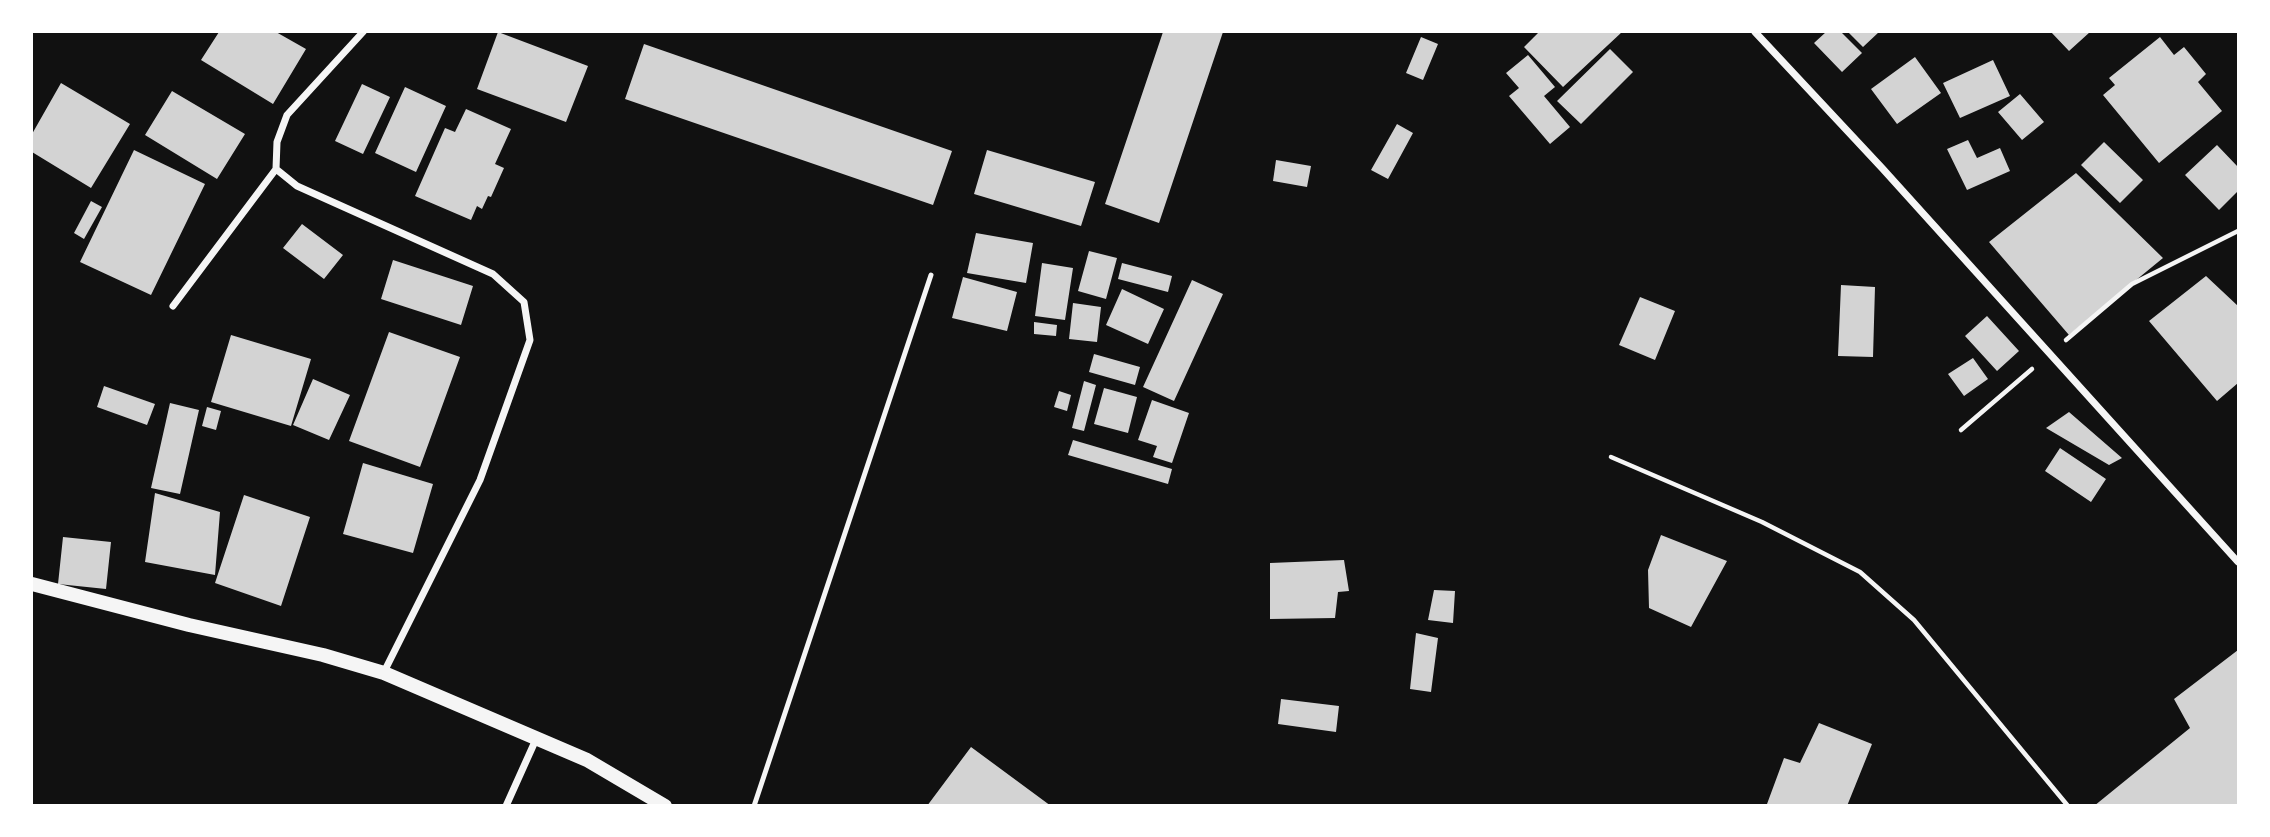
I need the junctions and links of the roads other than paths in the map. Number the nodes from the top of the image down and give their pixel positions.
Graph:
1 (363, 32) edge
2 (1755, 32) edge
3 (275, 169) junction
4 (932, 275) dead end
5 (173, 306) dead end
6 (2238, 562) edge
7 (32, 584) edge
8 (384, 673) junction
9 (537, 737) junction
10 (506, 806) edge
11 (664, 806) edge
12 (754, 806) edge

1 - 3 street
2 - 6 street
3 - 5 street
3 - 8 street
4 - 12 lane
7 - 8 main road
8 - 9 main road
9 - 10 street
9 - 11 main road

